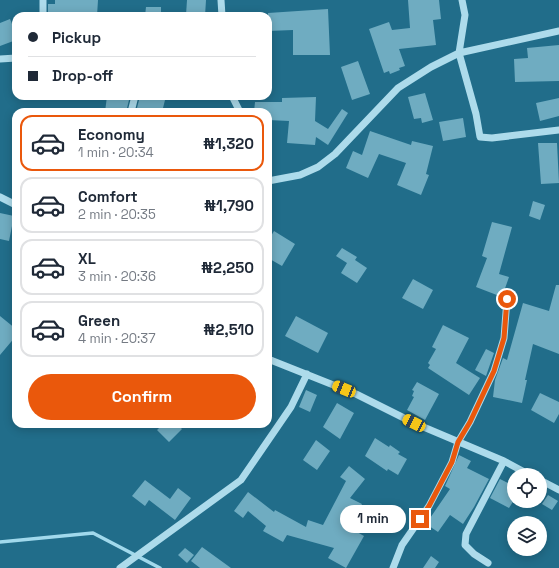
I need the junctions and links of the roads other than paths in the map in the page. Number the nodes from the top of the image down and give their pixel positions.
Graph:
1 (43, 0) edge
2 (221, 0) edge
3 (462, 0) edge
4 (44, 12) edge
5 (222, 12) edge
6 (559, 31) edge
7 (459, 53) junction
8 (12, 58) edge
9 (0, 59) edge
10 (559, 130) edge
11 (272, 180) edge
12 (0, 197) edge
13 (12, 203) edge
14 (507, 299) dead end
15 (272, 360) edge
16 (306, 374) junction
17 (458, 442) junction
18 (504, 462) junction
19 (516, 468) edge
20 (547, 484) edge
21 (559, 490) edge
22 (488, 563) dead end
23 (120, 568) edge
24 (393, 568) edge

1 - 4 street
2 - 5 street
3 - 7 street
6 - 7 street
7 - 10 street
7 - 11 street
8 - 9 street
12 - 13 street
14 - 17 street
15 - 16 street
16 - 17 street
16 - 23 street
17 - 18 street
17 - 24 street
18 - 19 street
18 - 22 street
20 - 21 street

